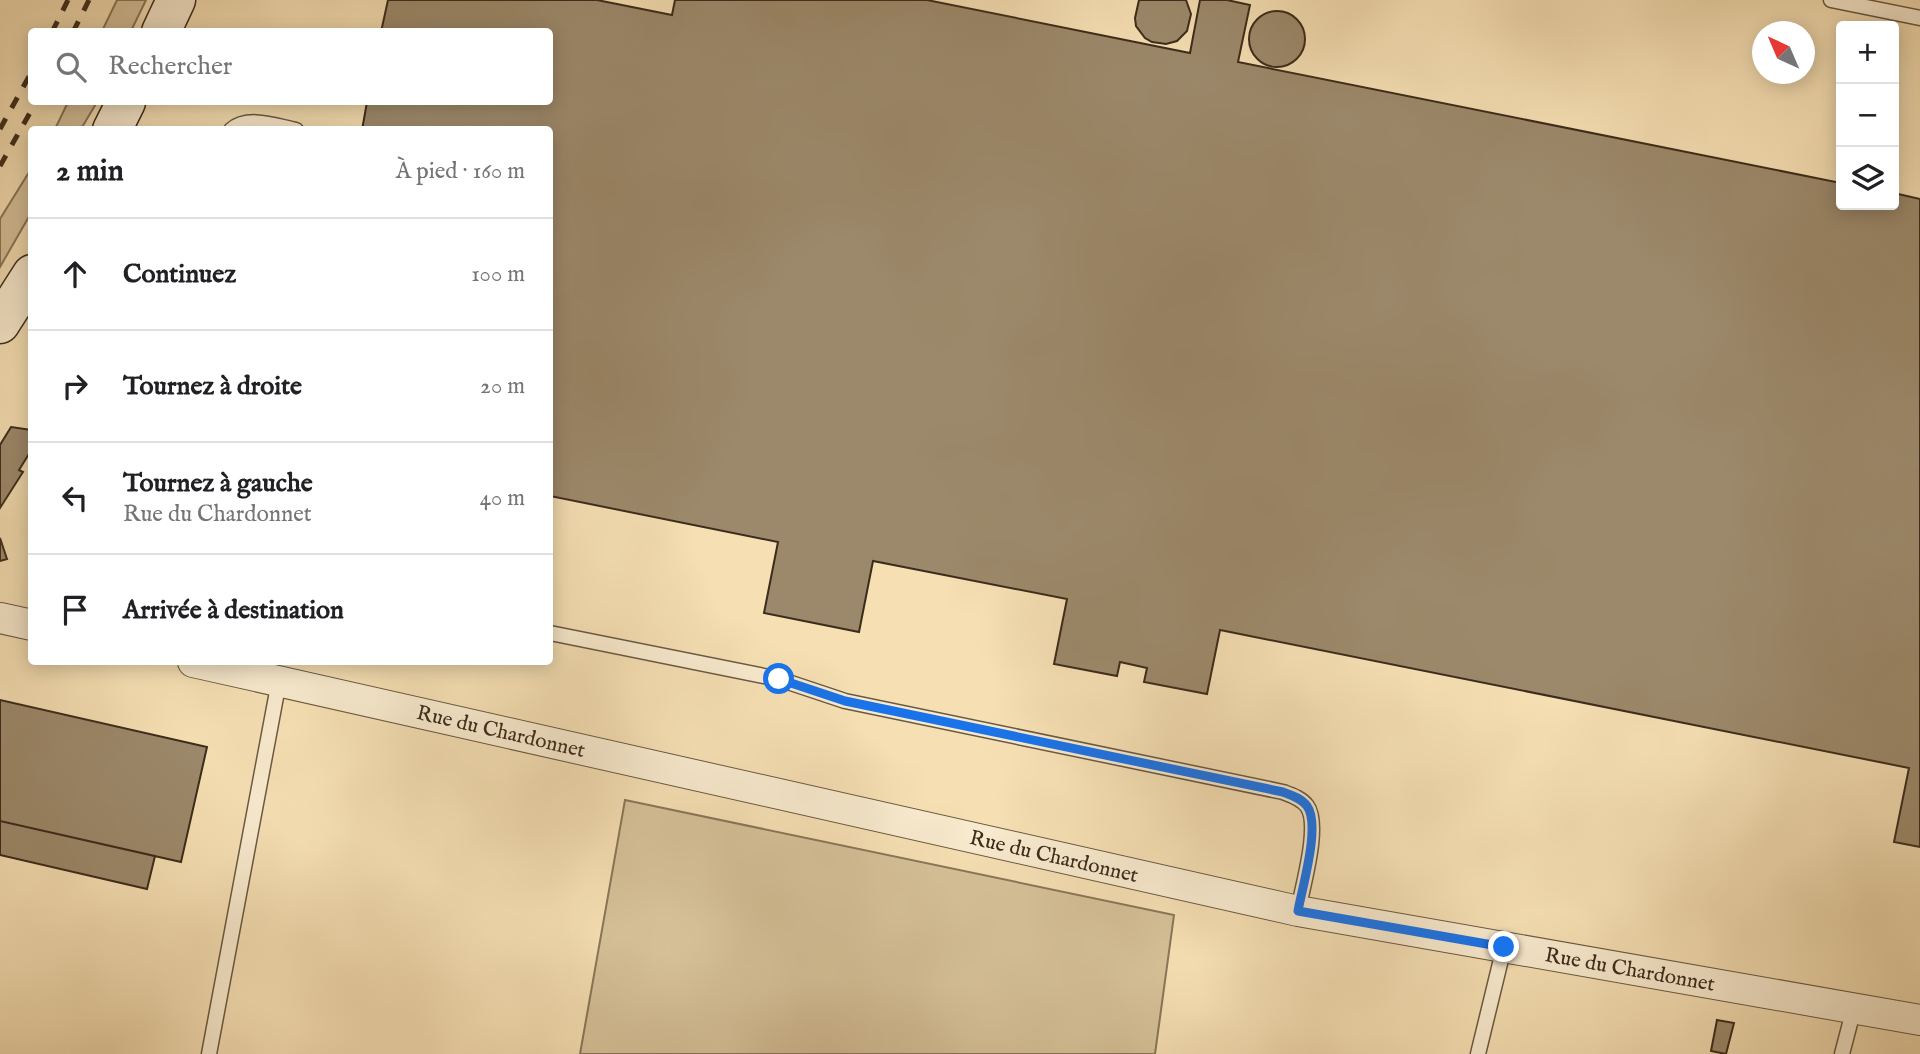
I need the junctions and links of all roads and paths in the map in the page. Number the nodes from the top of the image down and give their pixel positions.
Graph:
1 (176, 0) edge
2 (1831, 0) edge
3 (1920, 18) edge
4 (163, 28) edge
5 (124, 105) edge
6 (114, 126) edge
7 (238, 126) edge
8 (274, 126) edge
9 (28, 280) edge
10 (0, 324) edge
11 (0, 618) edge
12 (28, 624) edge
13 (553, 634) edge
14 (212, 665) edge
15 (279, 681) junction
16 (1298, 911) junction
17 (1504, 947) junction
18 (1854, 1009) junction
19 (1920, 1020) edge
20 (209, 1054) edge
21 (1478, 1054) edge
22 (1842, 1054) edge

1 - 4 street
2 - 3 lane
5 - 6 street
7 - 8 lane
9 - 10 street
11 - 12 street
13 - 16 lane
14 - 15 street, Rue du Chardonnet
15 - 16 street, Rue du Chardonnet
15 - 20 lane
16 - 17 street, Rue du Chardonnet
17 - 18 street, Rue du Chardonnet
17 - 21 lane
18 - 19 street, Rue du Chardonnet
18 - 22 lane

